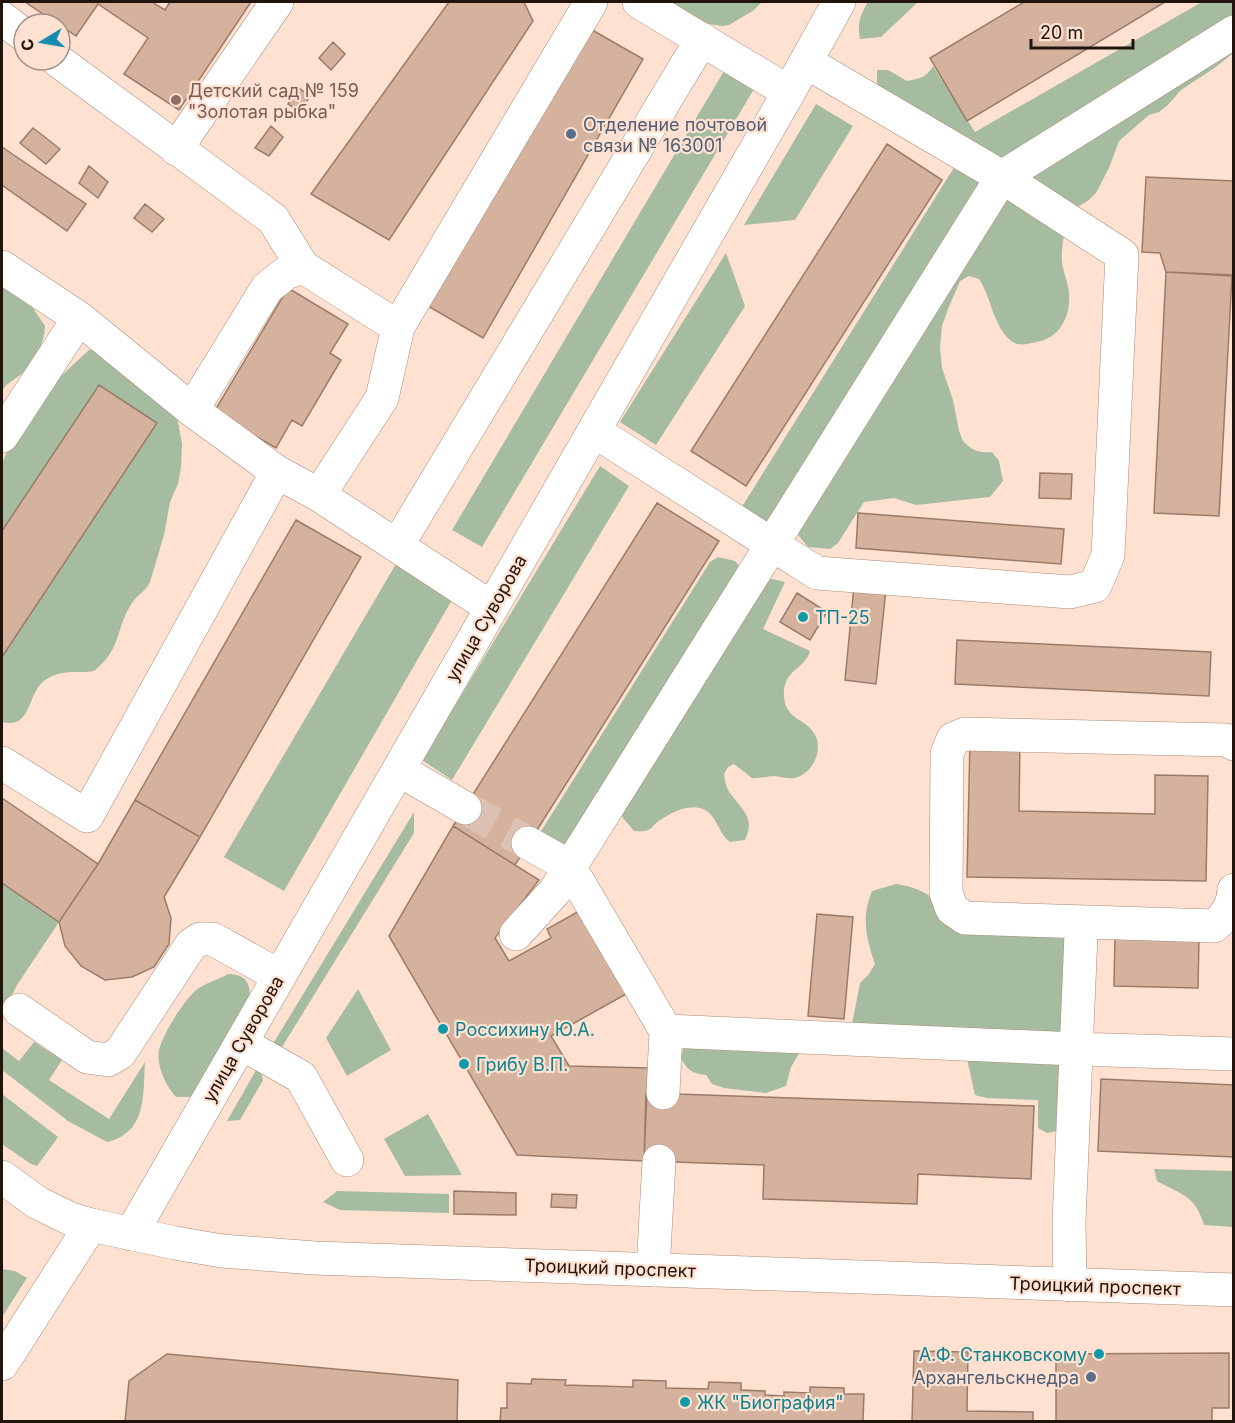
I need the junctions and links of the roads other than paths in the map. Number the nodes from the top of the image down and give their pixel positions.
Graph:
1 (277, 2) edge
2 (591, 2) edge
3 (639, 2) edge
4 (838, 2) edge
5 (1233, 32) edge
6 (702, 39) junction
7 (806, 62) junction
8 (72, 71) edge
9 (789, 92) junction
10 (176, 149) junction
11 (1002, 177) junction
12 (2, 267) edge
13 (303, 267) junction
14 (79, 318) junction
15 (398, 327) junction
16 (192, 410) junction
17 (594, 431) junction
18 (2, 436) edge
19 (277, 472) junction
20 (319, 495) junction
21 (771, 543) junction
22 (397, 546) junction
23 (492, 608) junction
24 (1233, 744) edge
25 (2, 763) edge
26 (399, 770) junction
27 (465, 808) tunnel mouth
28 (528, 843) tunnel mouth
29 (569, 866) junction
30 (1233, 890) edge
31 (1076, 922) junction
32 (516, 934) dead end
33 (279, 976) junction
34 (19, 1010) dead end
35 (666, 1031) junction
36 (241, 1043) junction
37 (1076, 1049) junction
38 (1233, 1054) edge
39 (663, 1093) dead end
40 (347, 1161) dead end
41 (659, 1161) dead end
42 (2, 1177) edge
43 (91, 1226) junction
44 (131, 1234) junction
45 (653, 1270) junction
46 (1070, 1285) junction
47 (1233, 1290) edge
48 (2, 1364) edge

1 - 10 street
2 - 15 street
3 - 6 street
4 - 7 street, улица Суворова
5 - 11 street
6 - 9 street
6 - 22 street
7 - 9 street, улица Суворова
7 - 11 street
8 - 10 street
9 - 17 street, улица Суворова
10 - 13 street
11 - 21 street
11 - 21 street
12 - 14 street
13 - 15 street
13 - 16 street
14 - 16 street
14 - 18 street
15 - 20 street
16 - 19 street
17 - 21 street
17 - 23 street, улица Суворова
19 - 20 street
19 - 25 street
20 - 22 street
21 - 29 street
22 - 23 street
23 - 26 street, улица Суворова
24 - 31 street
26 - 27 street
26 - 33 street, улица Суворова
28 - 29 street
29 - 32 street
29 - 35 street
30 - 31 street
31 - 37 street
33 - 34 street
33 - 36 street, улица Суворова
35 - 37 street
35 - 39 street
36 - 40 street
36 - 44 street, улица Суворова
37 - 38 street
37 - 46 street
41 - 45 street
42 - 43 street, Троицкий проспект
43 - 44 street, Троицкий проспект
43 - 48 street
44 - 45 street, Троицкий проспект
45 - 46 street, Троицкий проспект
46 - 47 street, Троицкий проспект

